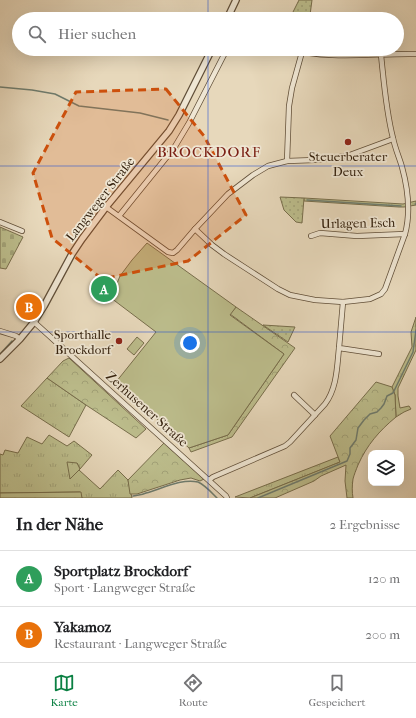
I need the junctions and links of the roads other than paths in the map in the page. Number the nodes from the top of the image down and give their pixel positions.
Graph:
1 (236, 0) edge
2 (230, 12) edge
3 (404, 54) edge
4 (416, 54) edge
5 (208, 56) edge
6 (223, 56) edge
7 (301, 56) edge
8 (381, 56) edge
9 (393, 139) junction
10 (287, 161) junction
11 (106, 207) junction
12 (119, 216) junction
13 (0, 222) edge
14 (195, 229) junction
15 (22, 231) dead end
16 (405, 234) junction
17 (311, 236) dead end
18 (343, 302) junction
19 (34, 322) junction
20 (0, 331) edge
21 (20, 339) junction
22 (339, 348) junction
23 (379, 354) dead end
24 (0, 359) edge
25 (294, 395) dead end
26 (315, 415) junction
27 (209, 480) junction
28 (227, 498) edge

1 - 2 street
3 - 4 street
5 - 11 street, Langweger Straße
6 - 12 street
7 - 10 street
8 - 9 street, Urlagen Esch
9 - 10 street
9 - 16 street, Urlagen Esch
10 - 14 street
11 - 12 street
11 - 19 street, Langweger Straße
12 - 14 street
13 - 15 street
14 - 18 street, Urlagen Esch
16 - 17 street, Urlagen Esch
16 - 18 street, Urlagen Esch
18 - 22 street
19 - 21 street, Langweger Straße
19 - 27 street, Zerhusener Straße
20 - 21 street
21 - 24 street, Langweger Straße
22 - 23 street
22 - 26 street
25 - 26 street
26 - 27 street
27 - 28 street, Zerhusener Straße

